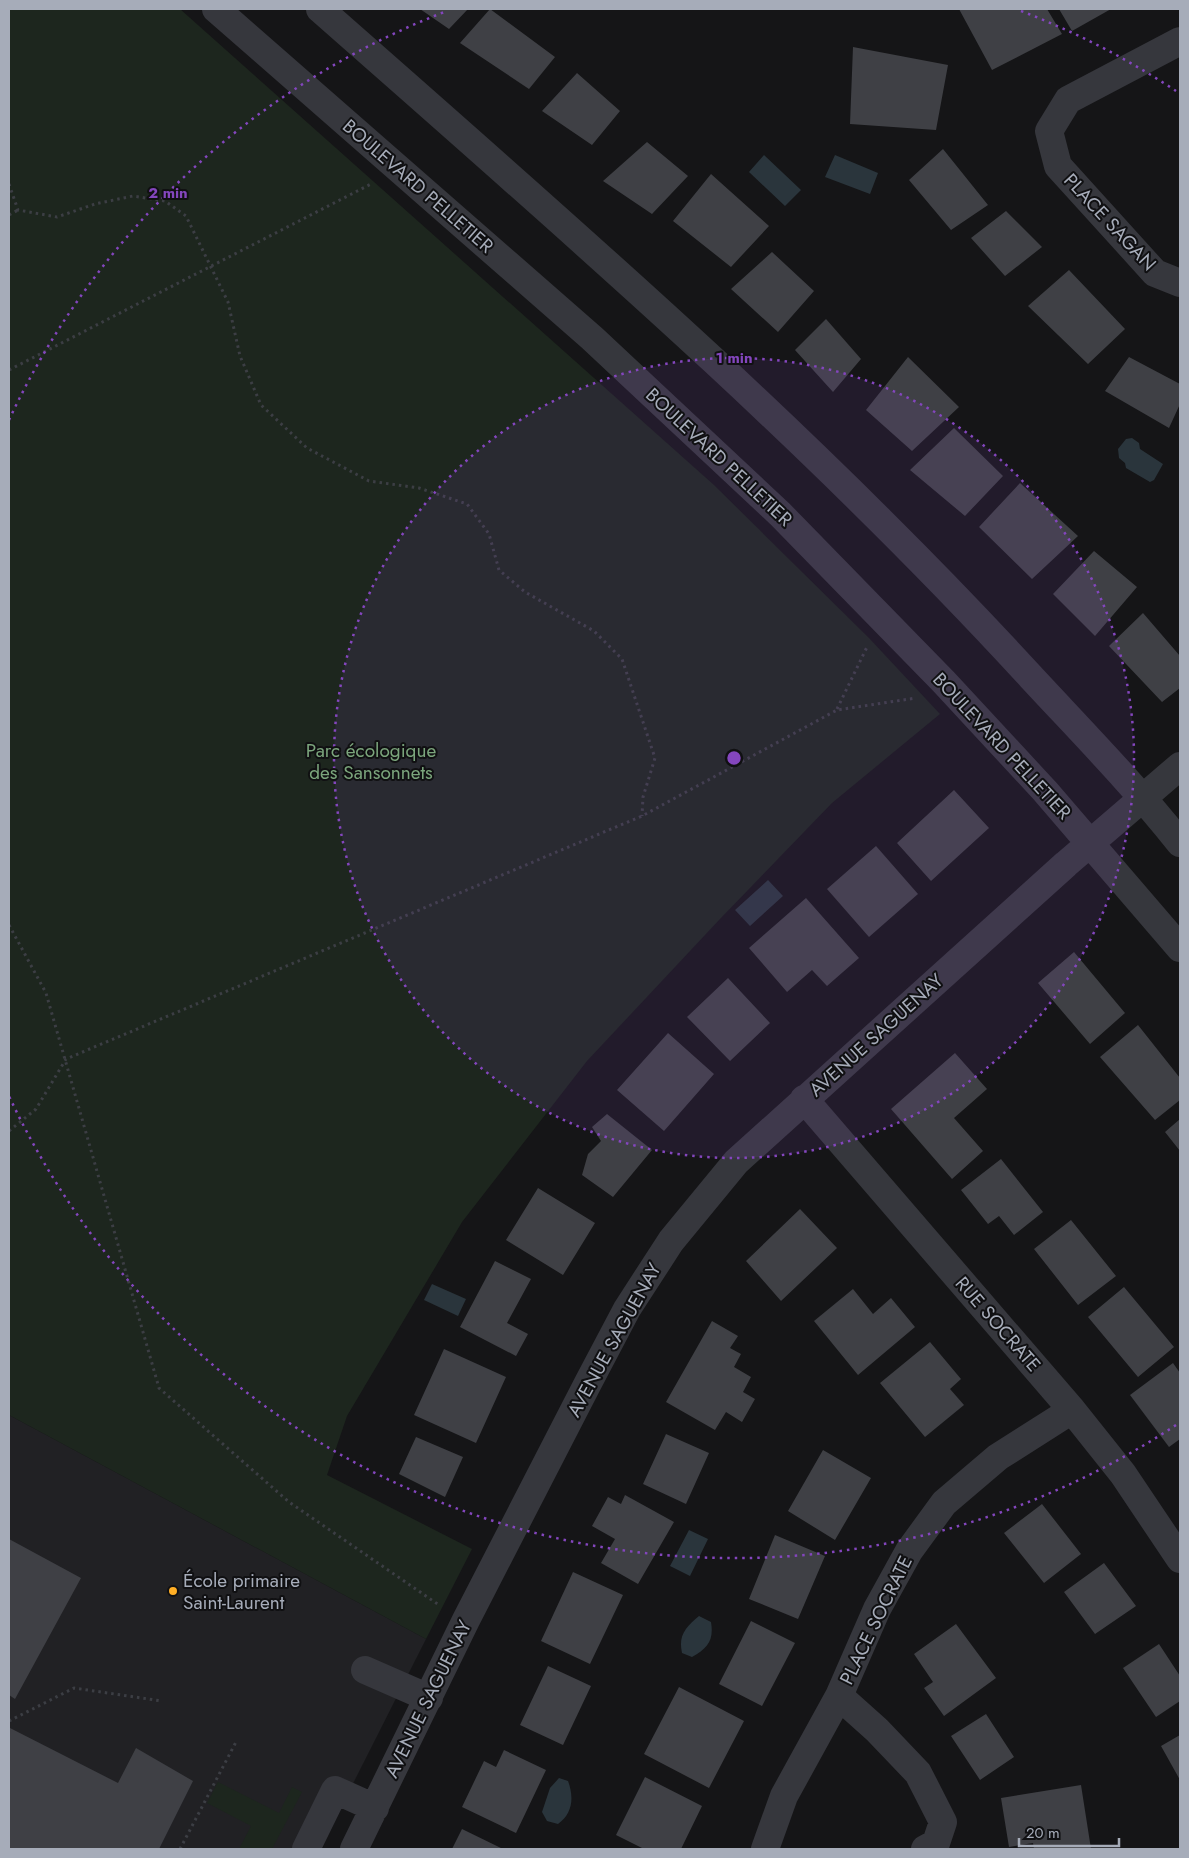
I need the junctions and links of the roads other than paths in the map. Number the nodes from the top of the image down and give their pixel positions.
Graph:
1 (216, 9) edge
2 (320, 9) edge
3 (1180, 42) edge
4 (1180, 283) edge
5 (1180, 766) edge
6 (1143, 798) junction
7 (1091, 843) junction
8 (1180, 843) edge
9 (1180, 948) edge
10 (804, 1099) junction
11 (1072, 1410) junction
12 (1180, 1559) edge
13 (365, 1670) dead end
14 (839, 1696) junction
15 (428, 1698) junction
16 (375, 1808) junction
17 (306, 1849) edge
18 (354, 1849) edge
19 (766, 1849) edge
20 (925, 1849) edge

1 - 7 street, BOULEVARD PELLETIER
2 - 6 street
3 - 4 street, PLACE SAGAN
5 - 6 street, AVENUE SAGUENAY
6 - 7 street, AVENUE SAGUENAY
6 - 8 street
7 - 9 street, BOULEVARD PELLETIER
7 - 10 street, AVENUE SAGUENAY
10 - 11 street, RUE SOCRATE
10 - 15 street, AVENUE SAGUENAY
11 - 12 street, RUE SOCRATE
11 - 14 street, PLACE SOCRATE
13 - 15 street
14 - 19 street, PLACE SOCRATE
14 - 20 street, PLACE SOCRATE
15 - 16 street, AVENUE SAGUENAY
16 - 17 street
16 - 18 street, AVENUE SAGUENAY

